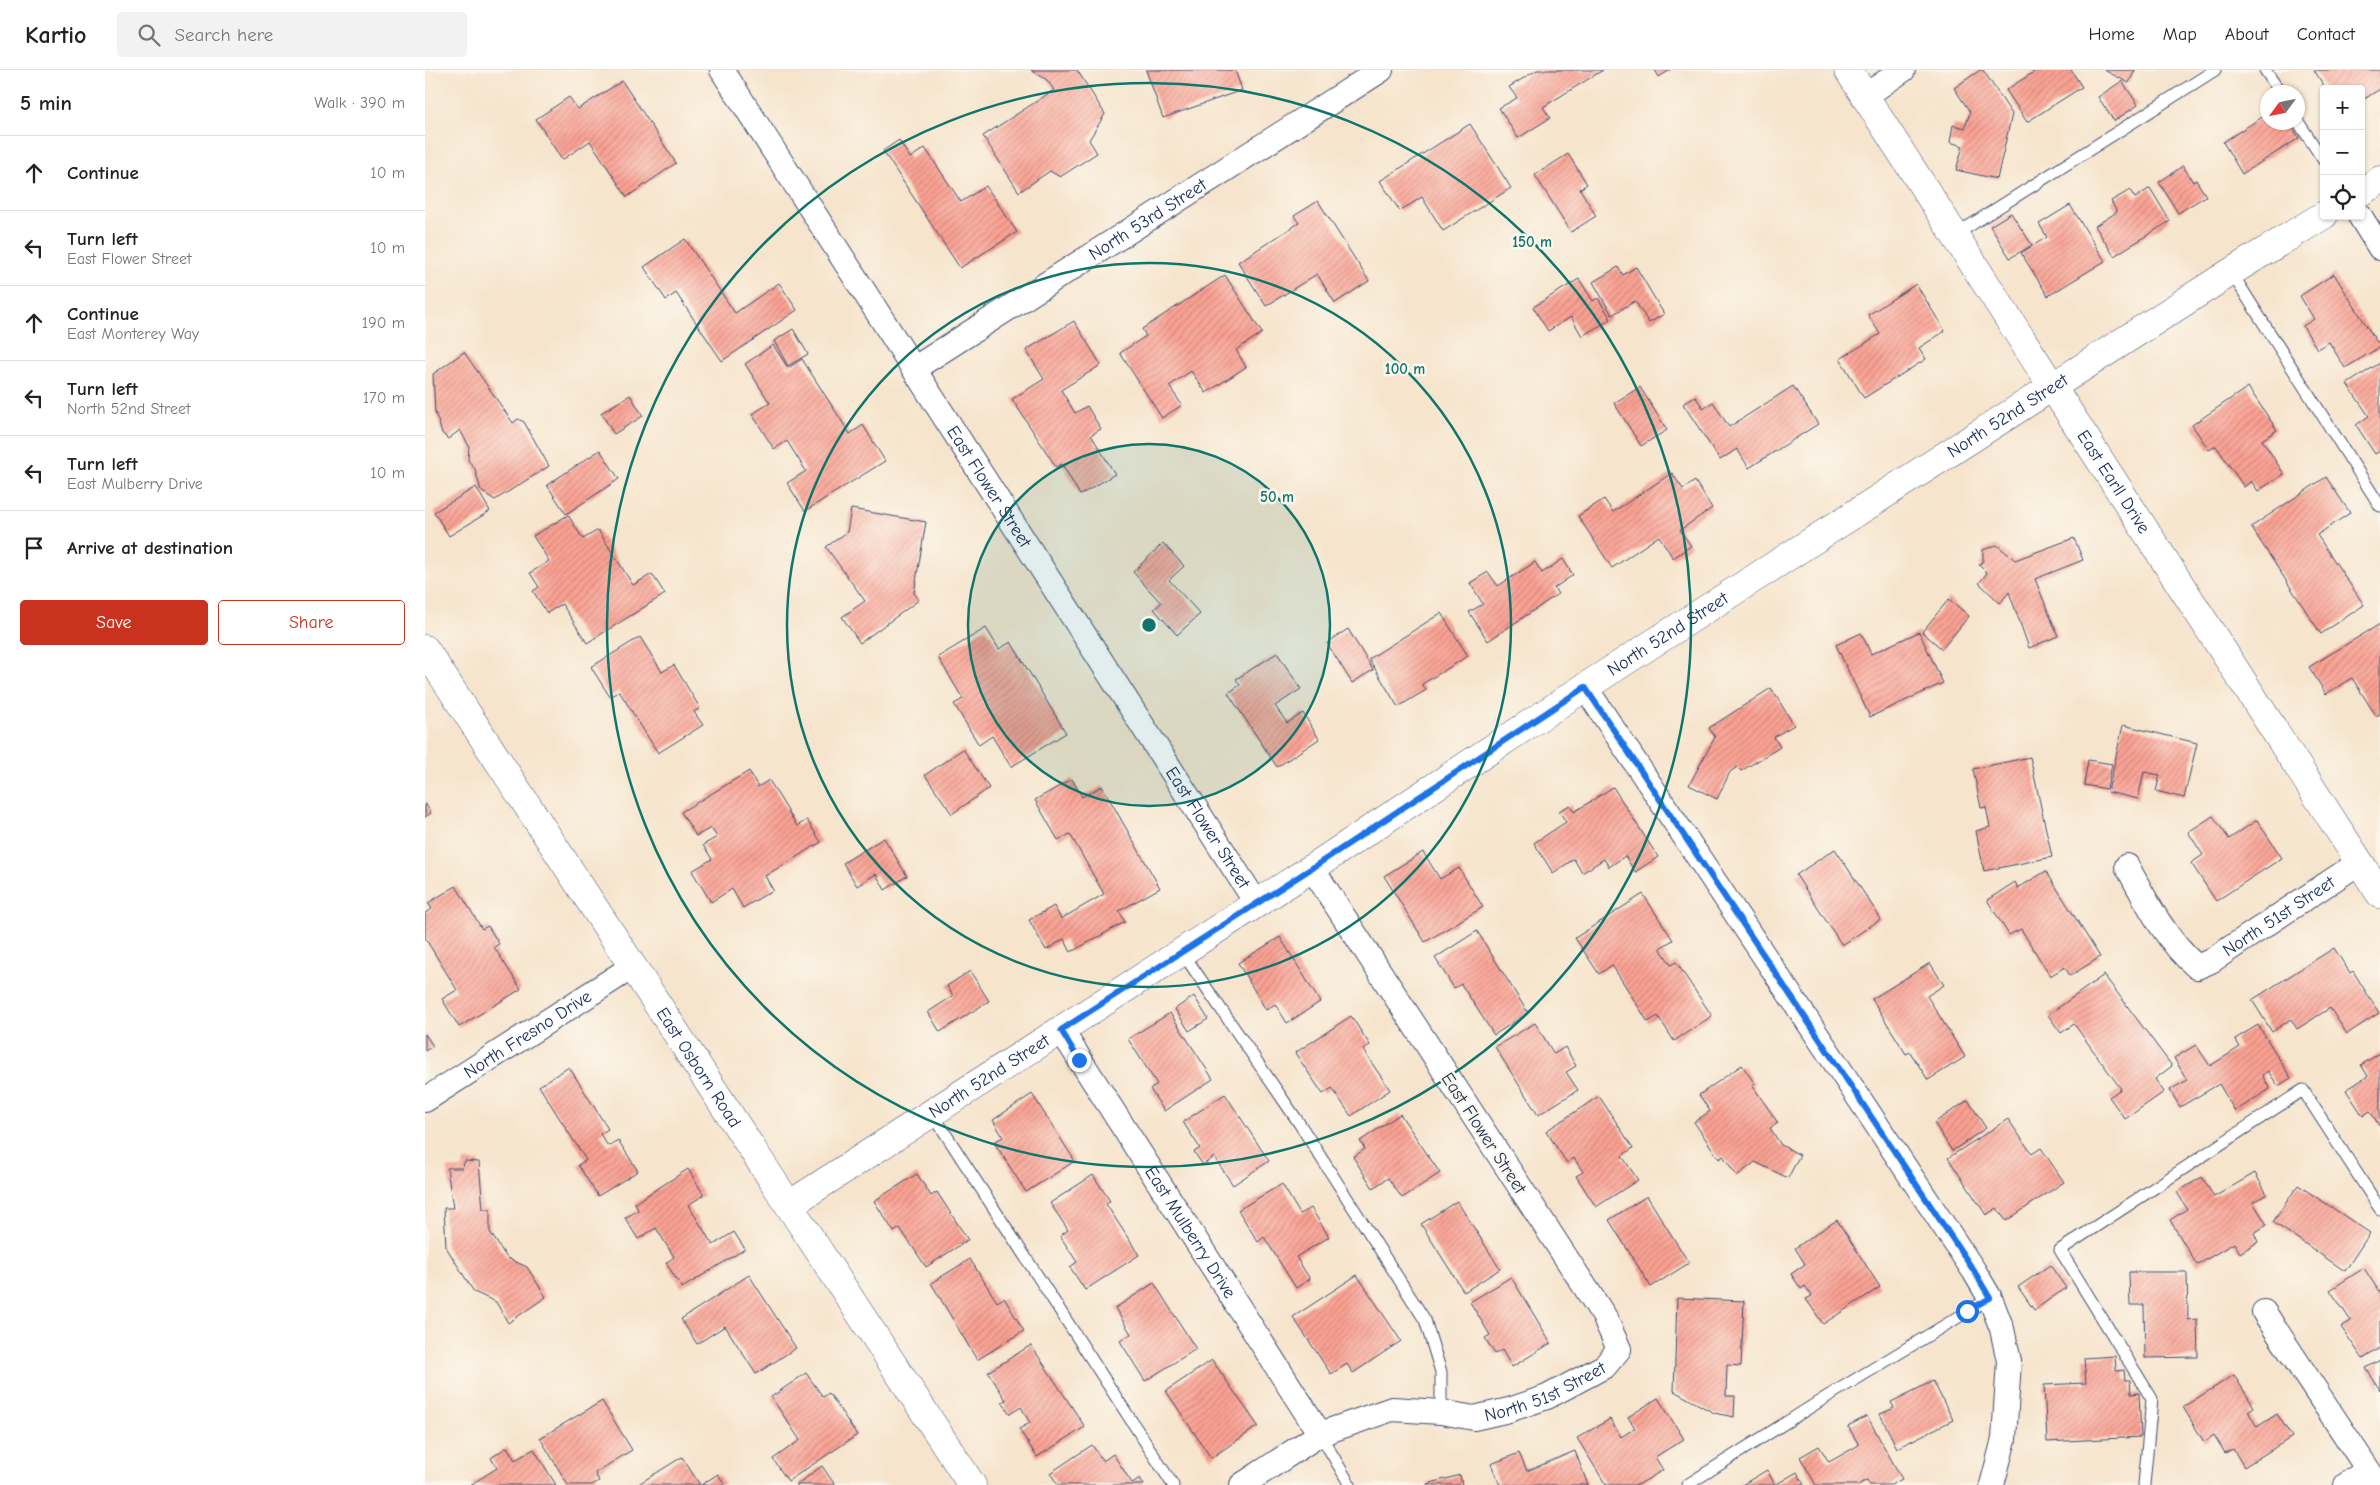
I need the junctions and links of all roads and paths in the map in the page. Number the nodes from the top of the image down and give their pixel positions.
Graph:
1 (722, 70) edge
2 (1381, 70) edge
3 (1849, 70) edge
4 (1903, 70) edge
5 (2215, 70) edge
6 (2265, 70) edge
7 (2275, 85) edge
8 (1865, 96) junction
9 (2304, 130) edge
10 (2320, 155) edge
11 (2380, 180) edge
12 (2365, 189) edge
13 (2320, 217) edge
14 (2362, 220) edge
15 (1955, 235) junction
16 (2380, 248) edge
17 (2231, 272) junction
18 (915, 368) junction
19 (2052, 388) junction
20 (2380, 506) edge
21 (425, 649) edge
22 (1585, 687) junction
23 (2360, 862) junction
24 (2127, 866) dead end
25 (1312, 868) junction
26 (2380, 894) edge
27 (1257, 904) junction
28 (1182, 952) junction
29 (632, 967) junction
30 (1061, 1030) junction
31 (425, 1100) edge
32 (932, 1113) junction
33 (789, 1205) junction
34 (2380, 1210) edge
35 (1990, 1298) junction
36 (2264, 1312) dead end
37 (1619, 1349) joint
38 (1441, 1412) junction
39 (1320, 1434) junction
40 (2373, 1478) edge
41 (972, 1485) edge
42 (1173, 1485) edge
43 (1242, 1485) edge
44 (1350, 1485) edge
45 (1687, 1485) edge
46 (1992, 1485) edge
47 (2144, 1485) edge
48 (2346, 1485) edge

1 - 18 street, East Flower Street
2 - 18 street, North 53rd Street
3 - 8 street, East Earll Drive
4 - 8 street
5 - 15 lane
6 - 7 lane
8 - 15 street, East Earll Drive
9 - 10 lane
11 - 12 street
13 - 17 street, North 52nd Street
14 - 16 street
15 - 19 street, East Earll Drive
17 - 19 street, North 52nd Street
17 - 20 lane
18 - 27 street, East Flower Street
19 - 22 street, North 52nd Street
19 - 23 street, East Earll Drive
21 - 29 street, East Osborn Road
22 - 25 street, North 52nd Street
22 - 35 street
23 - 24 street, North 51st Street
23 - 26 street, East Earll Drive
25 - 27 street, North 52nd Street
25 - 37 street, East Flower Street
27 - 28 street, North 52nd Street
28 - 30 street, North 52nd Street
28 - 38 lane
29 - 31 street, North Fresno Drive
29 - 33 street, East Osborn Road
30 - 32 street, North 52nd Street
30 - 39 street, East Mulberry Drive
32 - 33 street, North 52nd Street
32 - 42 lane
33 - 41 street, East Osborn Road
34 - 47 lane
35 - 45 lane
35 - 46 street
36 - 40 street
37 - 38 street, North 51st Street
38 - 39 street, North 51st Street
39 - 43 street, North 51st Street
39 - 44 lane
40 - 48 street

